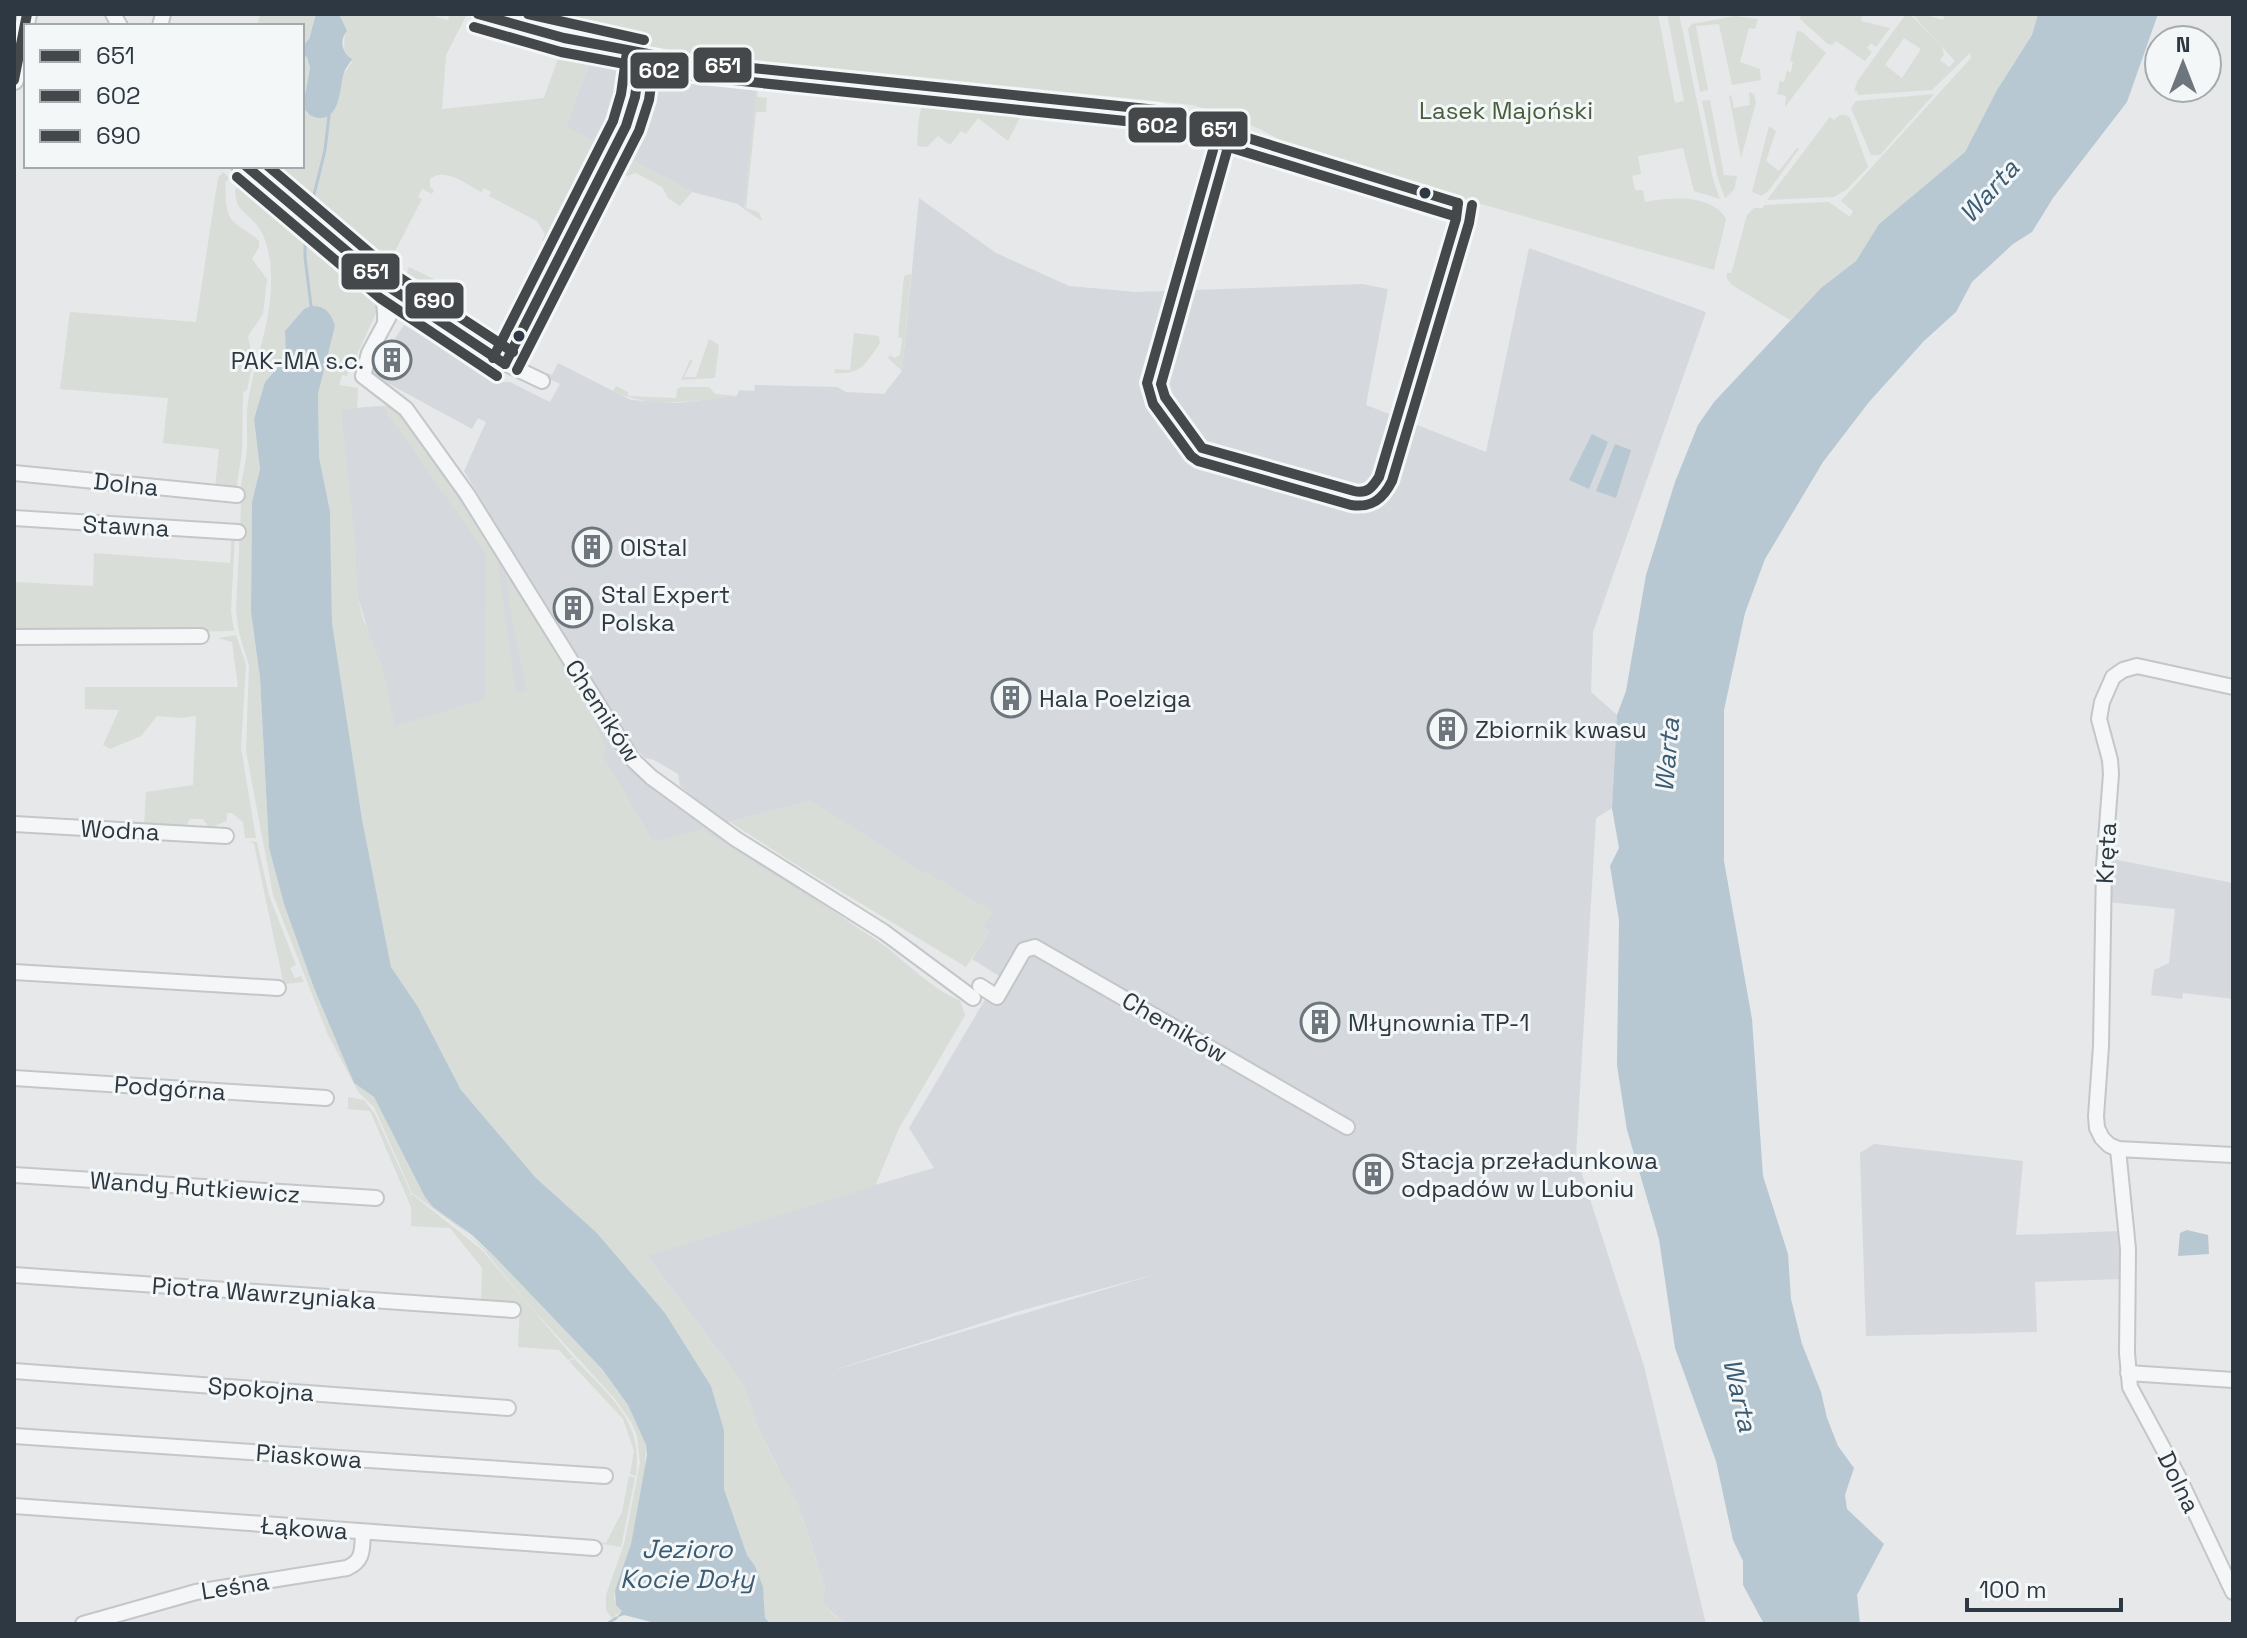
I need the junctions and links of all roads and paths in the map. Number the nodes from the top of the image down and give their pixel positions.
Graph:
1 (24, 29) edge
2 (14, 80) edge
3 (241, 168) edge
4 (248, 168) edge
5 (277, 197) junction
6 (341, 254) junction
7 (395, 291) junction
8 (384, 323) junction
9 (542, 381) dead end
10 (14, 473) edge
11 (237, 495) dead end
12 (14, 518) edge
13 (238, 532) dead end
14 (201, 636) dead end
15 (14, 637) edge
16 (2233, 687) edge
17 (14, 824) edge
18 (226, 836) dead end
19 (14, 972) edge
20 (278, 988) dead end
21 (14, 1078) edge
22 (326, 1098) dead end
23 (1347, 1127) dead end
24 (2118, 1149) junction
25 (2233, 1155) edge
26 (14, 1175) edge
27 (376, 1198) dead end
28 (14, 1275) edge
29 (513, 1310) dead end
30 (14, 1371) edge
31 (2128, 1373) junction
32 (2233, 1380) edge
33 (508, 1408) dead end
34 (14, 1436) edge
35 (605, 1476) dead end
36 (14, 1506) edge
37 (363, 1532) junction
38 (594, 1548) dead end
39 (2233, 1592) edge
40 (83, 1624) edge

1 - 2 main road
3 - 5 street
4 - 5 street
5 - 6 street
6 - 7 street
6 - 8 street
7 - 8 street, Chemików
7 - 9 street
8 - 23 street, Chemików
10 - 11 street, Dolna
12 - 13 street, Stawna
14 - 15 street
16 - 24 street, Kręta
17 - 18 street, Wodna
19 - 20 street
21 - 22 street, Podgórna
24 - 25 street
24 - 31 street
26 - 27 street, Wandy Rutkiewicz
28 - 29 street, Piotra Wawrzyniaka
30 - 33 street, Spokojna
31 - 32 street
31 - 39 street, Dolna
34 - 35 street, Piaskowa
36 - 37 street, Łąkowa
37 - 38 street, Łąkowa
37 - 40 street, Leśna

